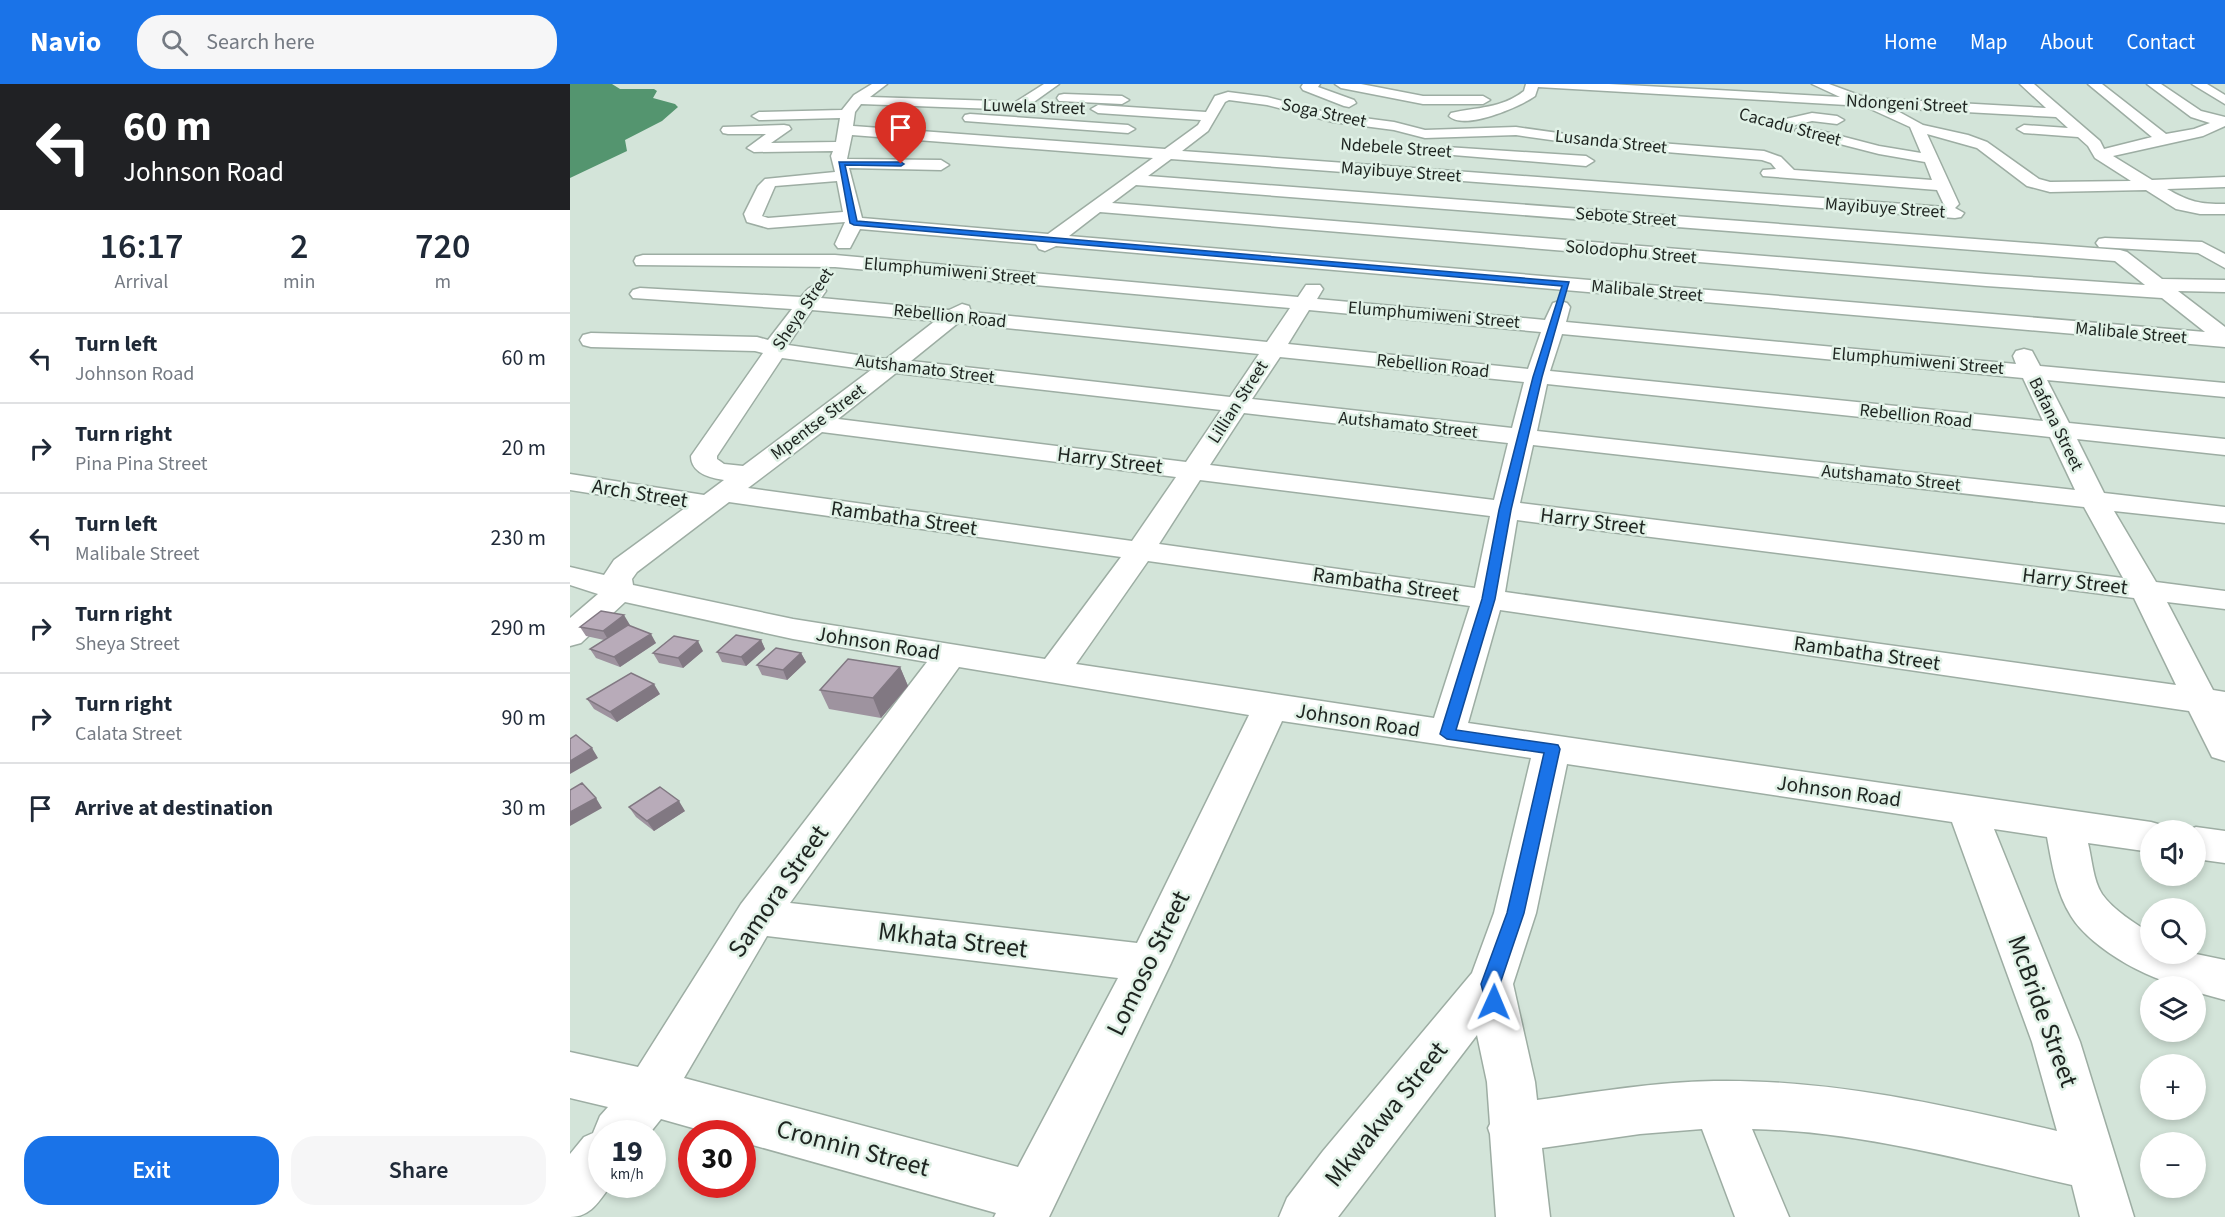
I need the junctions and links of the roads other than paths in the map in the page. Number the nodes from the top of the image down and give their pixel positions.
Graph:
1 (880, 84) edge
2 (1053, 84) edge
3 (1314, 84) edge
4 (1341, 84) edge
5 (1541, 84) edge
6 (1818, 84) edge
7 (1832, 84) edge
8 (2026, 84) edge
9 (2094, 84) edge
10 (2153, 84) edge
11 (2198, 84) edge
12 (1649, 87) edge
13 (1528, 92) edge
14 (2014, 94) dead end
15 (2037, 95) junction
16 (1223, 98) joint
17 (1566, 99) dead end
18 (1682, 100) junction
19 (2225, 100) edge
20 (796, 102) dead end
21 (1856, 103) edge
22 (1054, 104) junction
23 (1657, 104) dead end
24 (1019, 106) junction
25 (1714, 107) dead end
26 (1142, 112) junction
27 (2057, 113) junction
28 (756, 116) dead end
29 (1210, 116) junction
30 (1409, 116) dead end
31 (1446, 116) dead end
32 (1767, 120) dead end
33 (1882, 122) dead end
34 (2224, 122) edge
35 (1782, 124) junction
36 (1915, 125) junction
37 (1969, 126) dead end
38 (782, 129) junction
39 (1139, 129) dead end
40 (2014, 129) dead end
41 (2207, 129) junction
42 (728, 130) dead end
43 (847, 130) junction
44 (1173, 132) dead end
45 (2082, 133) junction
46 (1195, 134) junction
47 (1219, 135) dead end
48 (2225, 138) edge
49 (2163, 139) junction
50 (1426, 142) junction
51 (1167, 154) junction
52 (2100, 155) junction
53 (1932, 159) junction
54 (1604, 162) dead end
55 (941, 165) dead end
56 (1400, 172) junction
57 (1789, 174) junction
58 (1131, 180) junction
59 (2225, 182) edge
60 (1749, 183) junction
61 (2148, 184) junction
62 (1944, 186) junction
63 (1383, 198) junction
64 (1097, 207) junction
65 (2225, 208) edge
66 (1955, 213) junction
67 (1581, 214) junction
68 (853, 220) junction
69 (1750, 227) junction
70 (1360, 229) junction
71 (1053, 240) junction
72 (1968, 243) junction
73 (1576, 247) junction
74 (2112, 249) junction
75 (643, 261) dead end
76 (835, 261) junction
77 (2225, 262) edge
78 (1332, 264) junction
79 (1005, 275) junction
80 (1986, 280) junction
81 (1566, 284) junction
82 (2225, 286) edge
83 (2160, 289) junction
84 (640, 294) dead end
85 (1303, 303) junction
86 (807, 304) junction
87 (954, 317) junction
88 (2008, 322) junction
89 (1554, 326) junction
90 (2225, 338) edge
91 (591, 340) dead end
92 (1272, 349) junction
93 (776, 350) junction
94 (891, 366) junction
95 (2031, 371) junction
96 (1537, 377) junction
97 (2225, 390) edge
98 (1235, 405) junction
99 (817, 424) junction
100 (2060, 431) junction
101 (1523, 438) junction
102 (2225, 447) edge
103 (1194, 471) junction
104 (570, 482) edge
105 (727, 491) junction
106 (2094, 501) junction
107 (1505, 510) junction
108 (2225, 515) edge
109 (1140, 551) junction
110 (570, 576) edge
111 (2145, 590) junction
112 (619, 591) junction
113 (1488, 599) junction
114 (2225, 600) edge
115 (570, 636) edge
116 (950, 655) junction
117 (1053, 672) junction
118 (2213, 703) edge
119 (1271, 707) junction
120 (1447, 734) junction
121 (2225, 748) edge
122 (1552, 749) junction
123 (1967, 810) junction
124 (2065, 825) junction
125 (2140, 835) edge
126 (2206, 844) edge
127 (2225, 847) edge
128 (756, 917) junction
129 (1149, 963) junction
130 (2225, 980) edge
131 (1490, 984) junction
132 (570, 1075) edge
133 (651, 1093) junction
134 (1717, 1105) junction
135 (629, 1120) edge
136 (1513, 1128) junction
137 (2091, 1164) junction
138 (588, 1172) edge
139 (570, 1195) edge
140 (1026, 1207) edge
141 (1306, 1217) edge
142 (1523, 1217) edge
143 (1762, 1217) edge
144 (2107, 1217) edge

1 - 43 street
2 - 24 street
3 - 30 street
4 - 13 street
5 - 12 street, Ndongeni Street
6 - 21 street
7 - 21 street
8 - 15 street
9 - 49 street
10 - 34 street
11 - 19 street
12 - 18 street, Cacadu Street
12 - 21 street, Ndongeni Street
13 - 17 street
13 - 31 street
14 - 15 street
15 - 27 street
16 - 29 street, Mpentse Street
16 - 50 street, Soga Street
18 - 23 street
18 - 25 street, Cacadu Street
20 - 43 street, Luwela Street
21 - 27 street, Ndongeni Street
21 - 35 street
21 - 36 street
22 - 24 street, Luwela Street
22 - 26 street, Luwela Street
22 - 26 street
24 - 43 street, Luwela Street
26 - 29 street, Luwela Street
27 - 45 street
28 - 43 street
29 - 46 street, Mpentse Street
32 - 35 street, Cacadu Street
33 - 36 street
34 - 41 street
35 - 53 street, Cacadu Street
36 - 37 street
36 - 53 street, Bafana Street
36 - 61 street
38 - 42 street, Mayibuye Street
38 - 43 street, Mayibuye Street
38 - 43 street
39 - 43 street
40 - 45 street
41 - 48 street
41 - 49 street
43 - 51 street, Mayibuye Street
43 - 55 street
43 - 68 street
43 - 68 street, Malibale Street
44 - 46 street
45 - 52 street
46 - 47 street
46 - 51 street, Mpentse Street
49 - 52 street
50 - 54 street, Ndebele Street
50 - 56 street, Lillian Street
50 - 57 street, Lusanda Street
51 - 56 street, Mayibuye Street
51 - 58 street, Mpentse Street
52 - 61 street
53 - 62 street, Bafana Street
56 - 60 street, Mayibuye Street
56 - 63 street, Lillian Street
57 - 60 street
57 - 62 street
58 - 63 street, Sebote Street
58 - 64 street, Mpentse Street
59 - 61 street
60 - 66 street, Mayibuye Street
60 - 69 street
61 - 65 street
62 - 66 street, Bafana Street
63 - 67 street, Sebote Street
63 - 70 street, Lillian Street
64 - 70 street, Solodophu Street
64 - 71 street, Mpentse Street
66 - 72 street, Bafana Street
67 - 69 street, Sebote Street
67 - 73 street
68 - 71 street, Malibale Street
68 - 76 street, Sheya Street
69 - 72 street, Sebote Street
70 - 73 street, Solodophu Street
70 - 78 street, Lillian Street
71 - 78 street, Malibale Street
71 - 79 street, Mpentse Street
72 - 74 street, Sebote Street
72 - 80 street, Bafana Street
73 - 80 street, Solodophu Street
73 - 81 street
74 - 77 street, Sebote Street
74 - 83 street
75 - 76 street, Elumphumiweni Street
76 - 79 street, Elumphumiweni Street
76 - 86 street, Sheya Street
78 - 81 street, Malibale Street
78 - 85 street, Lillian Street
79 - 85 street, Elumphumiweni Street
79 - 87 street, Mpentse Street
80 - 83 street, Solodophu Street
80 - 88 street, Bafana Street
81 - 88 street, Malibale Street
81 - 89 street
82 - 83 street, Solodophu Street
83 - 90 street
84 - 86 street, Rebellion Road
85 - 89 street, Elumphumiweni Street
85 - 92 street, Lillian Street
86 - 87 street, Rebellion Road
86 - 93 street, Sheya Street
87 - 92 street, Rebellion Road
87 - 94 street, Mpentse Street
88 - 90 street, Malibale Street
88 - 95 street, Bafana Street
89 - 95 street, Elumphumiweni Street
89 - 96 street
91 - 93 street, Autshamato Street
92 - 96 street, Rebellion Road
92 - 98 street, Lillian Street
93 - 94 street, Autshamato Street
93 - 105 street, Sheya Street
94 - 98 street, Autshamato Street
94 - 99 street, Mpentse Street
95 - 97 street, Elumphumiweni Street
95 - 100 street, Bafana Street
96 - 100 street, Rebellion Road
96 - 101 street
98 - 101 street, Autshamato Street
98 - 103 street, Lillian Street
99 - 103 street, Harry Street
99 - 105 street, Mpentse Street
100 - 102 street, Rebellion Road
100 - 106 street, Bafana Street
101 - 106 street, Autshamato Street
101 - 107 street
103 - 107 street, Harry Street
103 - 109 street, Lillian Street
104 - 105 street, Arch Street
105 - 109 street, Rambatha Street
105 - 112 street, Mpentse Street
106 - 108 street, Autshamato Street
106 - 111 street, Bafana Street
107 - 111 street, Harry Street
107 - 113 street
109 - 113 street, Rambatha Street
109 - 117 street, Lillian Street
110 - 112 street, Johnson Road
111 - 114 street, Harry Street
111 - 118 street, Bafana Street
112 - 115 street
112 - 116 street, Johnson Road
113 - 118 street, Rambatha Street
113 - 120 street
116 - 117 street, Johnson Road
116 - 128 street, Samora Street
117 - 119 street, Johnson Road
118 - 121 street, Bafana Street
119 - 120 street, Johnson Road
119 - 129 street, Lomoso Street
120 - 122 street, Johnson Road
122 - 123 street, Johnson Road
122 - 131 street, Mkwakwa Street
123 - 124 street, Johnson Road
123 - 137 street, McBride Street
124 - 125 street, Johnson Road
124 - 130 street
126 - 127 street
128 - 129 street, Mkhata Street
128 - 133 street, Samora Street
129 - 140 street, Lomoso Street
131 - 136 street
131 - 141 street, Mkwakwa Street
132 - 133 street, Cronnin Street
133 - 135 street, Samora Street
133 - 140 street, Cronnin Street
134 - 136 street
134 - 137 street
134 - 143 street
136 - 142 street
137 - 144 street, McBride Street
138 - 139 street

